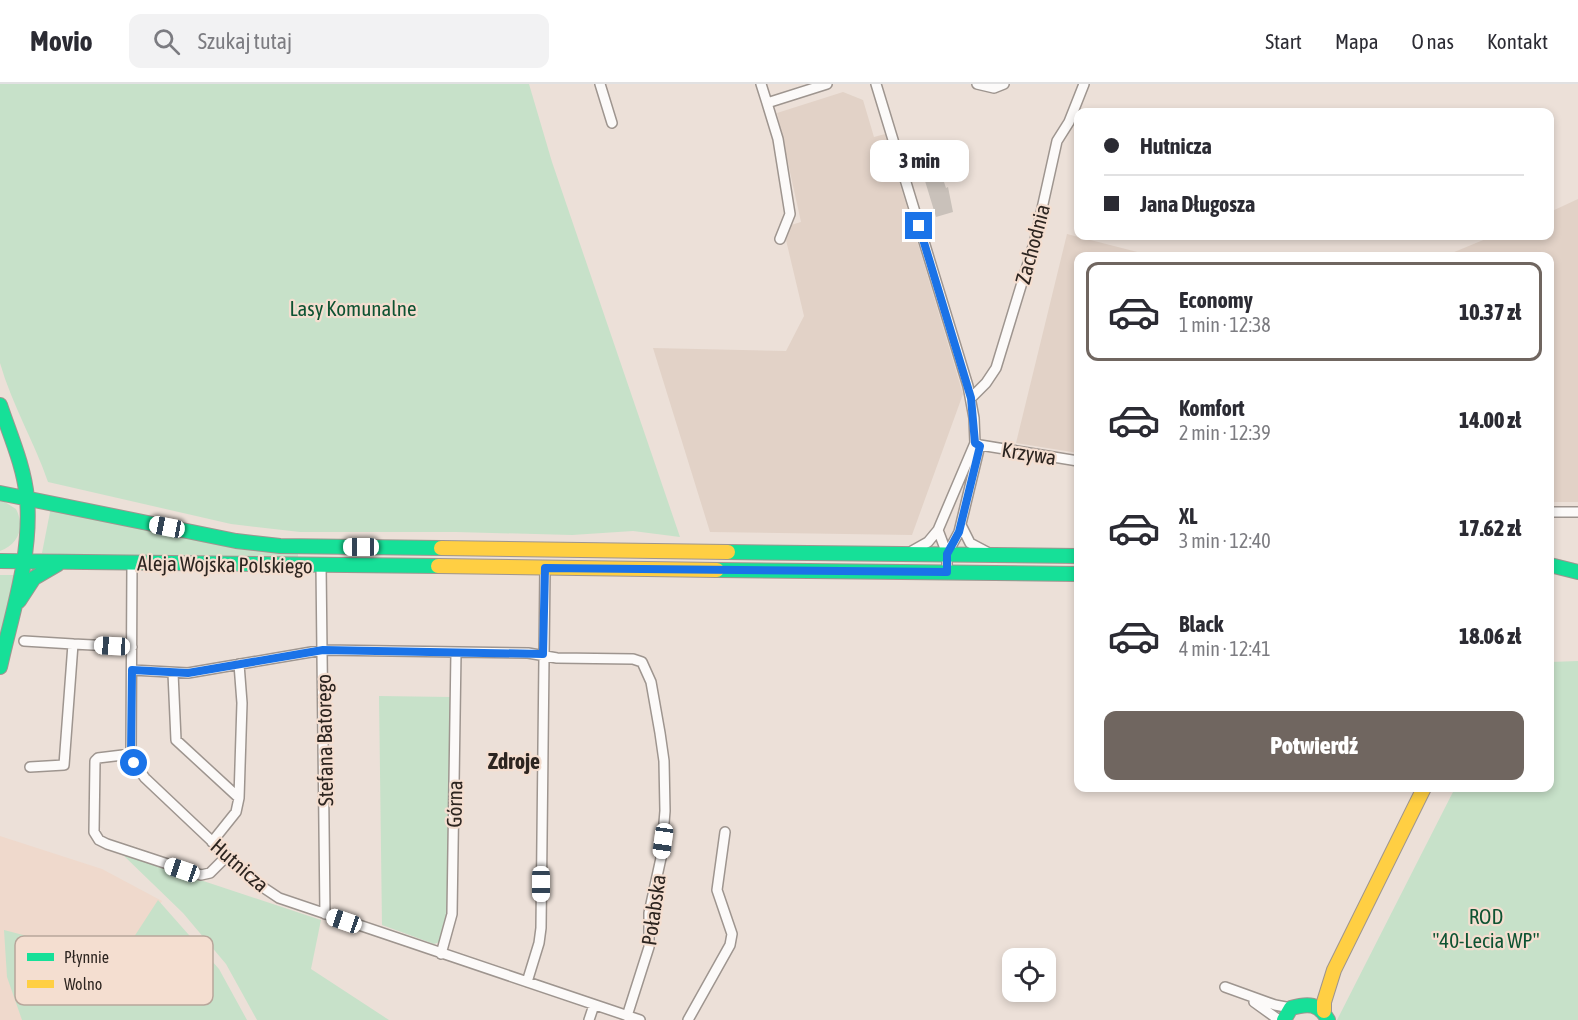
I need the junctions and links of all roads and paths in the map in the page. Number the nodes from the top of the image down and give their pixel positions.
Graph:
1 (600, 84) edge
2 (761, 84) edge
3 (827, 84) edge
4 (876, 84) edge
5 (977, 84) edge
6 (1004, 84) edge
7 (1084, 84) edge
8 (767, 103) junction
9 (1075, 108) edge
10 (1074, 109) edge
11 (612, 123) dead end
12 (780, 239) dead end
13 (971, 398) junction
14 (0, 405) edge
15 (977, 444) junction
16 (1074, 460) edge
17 (0, 493) edge
18 (27, 497) junction
19 (1554, 512) edge
20 (1578, 512) edge
21 (961, 525) junction
22 (938, 530) junction
23 (608, 550) junction
24 (901, 554) junction
25 (947, 554) junction
26 (995, 555) junction
27 (1074, 556) edge
28 (0, 561) edge
29 (22, 562) junction
30 (65, 562) junction
31 (132, 563) junction
32 (321, 565) junction
33 (1554, 566) edge
34 (545, 568) junction
35 (608, 568) junction
36 (947, 572) junction
37 (1074, 574) edge
38 (1578, 574) edge
39 (1554, 576) edge
40 (11, 616) junction
41 (24, 641) dead end
42 (73, 644) junction
43 (132, 647) junction
44 (323, 650) junction
45 (456, 651) junction
46 (543, 654) junction
47 (239, 664) junction
48 (0, 667) edge
49 (132, 670) junction
50 (173, 673) junction
51 (131, 754) junction
52 (30, 767) dead end
53 (1422, 792) edge
54 (239, 798) junction
55 (725, 832) dead end
56 (212, 842) junction
57 (227, 856) junction
58 (325, 914) junction
59 (441, 954) junction
60 (1334, 970) junction
61 (527, 982) junction
62 (1225, 987) dead end
63 (1245, 996) junction
64 (1307, 1003) junction
65 (594, 1005) junction
66 (1287, 1014) edge
67 (627, 1016) junction
68 (1326, 1016) edge
69 (589, 1020) edge
70 (640, 1020) edge
71 (688, 1020) edge
72 (1279, 1020) edge

1 - 11 street
2 - 8 street
3 - 8 street
4 - 13 street
5 - 6 street
7 - 9 street, Zachodnia
8 - 12 street
10 - 13 street, Zachodnia
13 - 15 street
14 - 18 main road
15 - 16 street, Krzywa
15 - 21 street
15 - 22 street
17 - 18 main road, Aleja Wojska Polskiego
18 - 23 main road, Aleja Wojska Polskiego
18 - 29 main road
19 - 20 street
21 - 25 street
21 - 26 street
22 - 24 street
22 - 25 street
23 - 24 main road, Aleja Wojska Polskiego
23 - 35 main road
24 - 25 main road, Aleja Wojska Polskiego
25 - 26 main road, Aleja Wojska Polskiego
25 - 36 street
26 - 27 main road, Aleja Wojska Polskiego
28 - 29 main road, Aleja Wojska Polskiego
29 - 30 main road, Aleja Wojska Polskiego
29 - 40 main road
30 - 31 main road, Aleja Wojska Polskiego
30 - 40 main road
31 - 32 main road, Aleja Wojska Polskiego
31 - 43 street
32 - 34 main road, Aleja Wojska Polskiego
32 - 44 street, Stefana Batorego
33 - 38 main road
34 - 35 main road, Aleja Wojska Polskiego
34 - 46 street
35 - 36 main road, Aleja Wojska Polskiego
36 - 37 main road, Aleja Wojska Polskiego
38 - 39 main road
40 - 48 main road
41 - 42 street
42 - 43 street
42 - 52 street
43 - 49 street
44 - 45 street
44 - 47 street
44 - 58 street, Stefana Batorego
45 - 46 street
45 - 59 street, Górna
46 - 61 street
46 - 67 street, Połabska
47 - 50 street
47 - 54 street
49 - 50 street
49 - 51 street
50 - 54 street
51 - 56 street, Hutnicza
51 - 57 street
53 - 60 main road
54 - 56 street
55 - 71 street
56 - 57 street, Hutnicza
57 - 58 street, Hutnicza
58 - 59 street, Hutnicza
59 - 61 street, Hutnicza
60 - 64 main road
60 - 68 main road
61 - 65 street, Hutnicza
62 - 63 street
63 - 66 street
63 - 72 street
64 - 66 main road
64 - 68 main road
65 - 67 street, Hutnicza
65 - 69 street
67 - 70 street, Hutnicza

